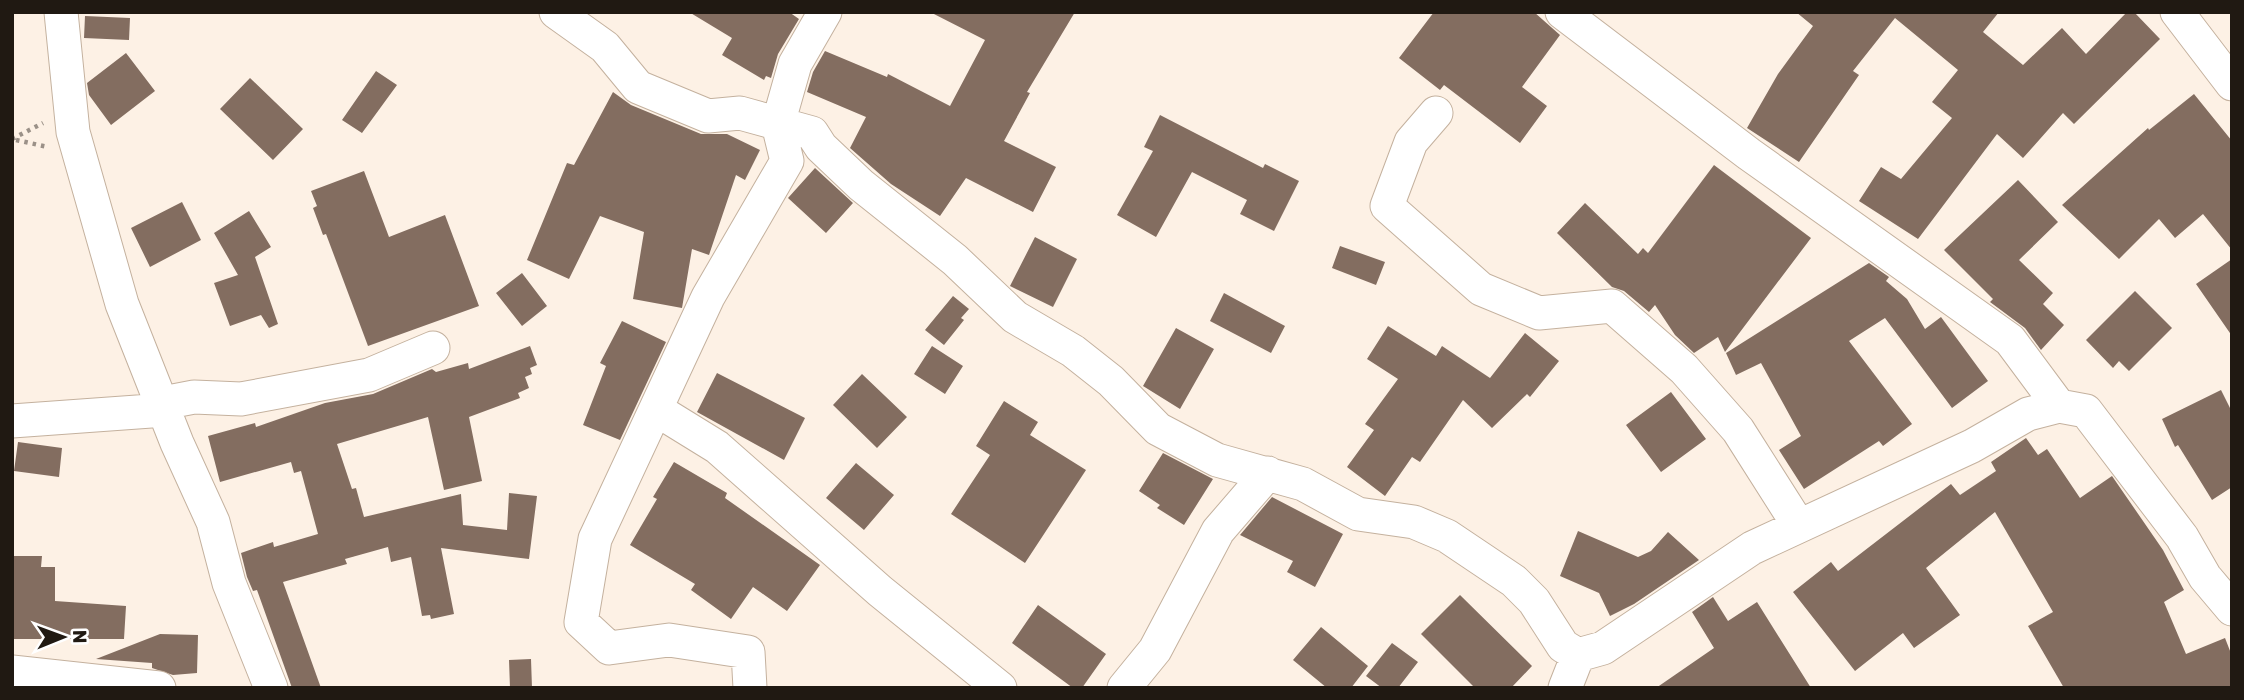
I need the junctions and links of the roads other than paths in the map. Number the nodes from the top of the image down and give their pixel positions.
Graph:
1 (61, 12) edge
2 (556, 12) edge
3 (825, 12) edge
4 (1562, 12) edge
5 (2177, 12) edge
6 (2232, 84) edge
7 (1436, 113) dead end
8 (778, 124) junction
9 (433, 348) dead end
10 (2059, 405) junction
11 (164, 406) junction
12 (657, 410) junction
13 (12, 421) edge
14 (1268, 473) junction
15 (1799, 526) junction
16 (2232, 609) edge
17 (1577, 655) junction
18 (12, 672) edge
19 (260, 685) edge
20 (159, 688) edge
21 (750, 688) edge
22 (1000, 688) edge
23 (1124, 688) edge
24 (1564, 688) edge

1 - 11 street
2 - 8 street
3 - 8 street
4 - 10 street
5 - 6 street
7 - 15 street
8 - 12 street
8 - 14 street
9 - 11 street
10 - 15 street
10 - 16 street
11 - 13 street
11 - 19 street
12 - 21 street
12 - 22 street
14 - 17 street
14 - 23 street
15 - 17 street
17 - 24 street
18 - 20 street

